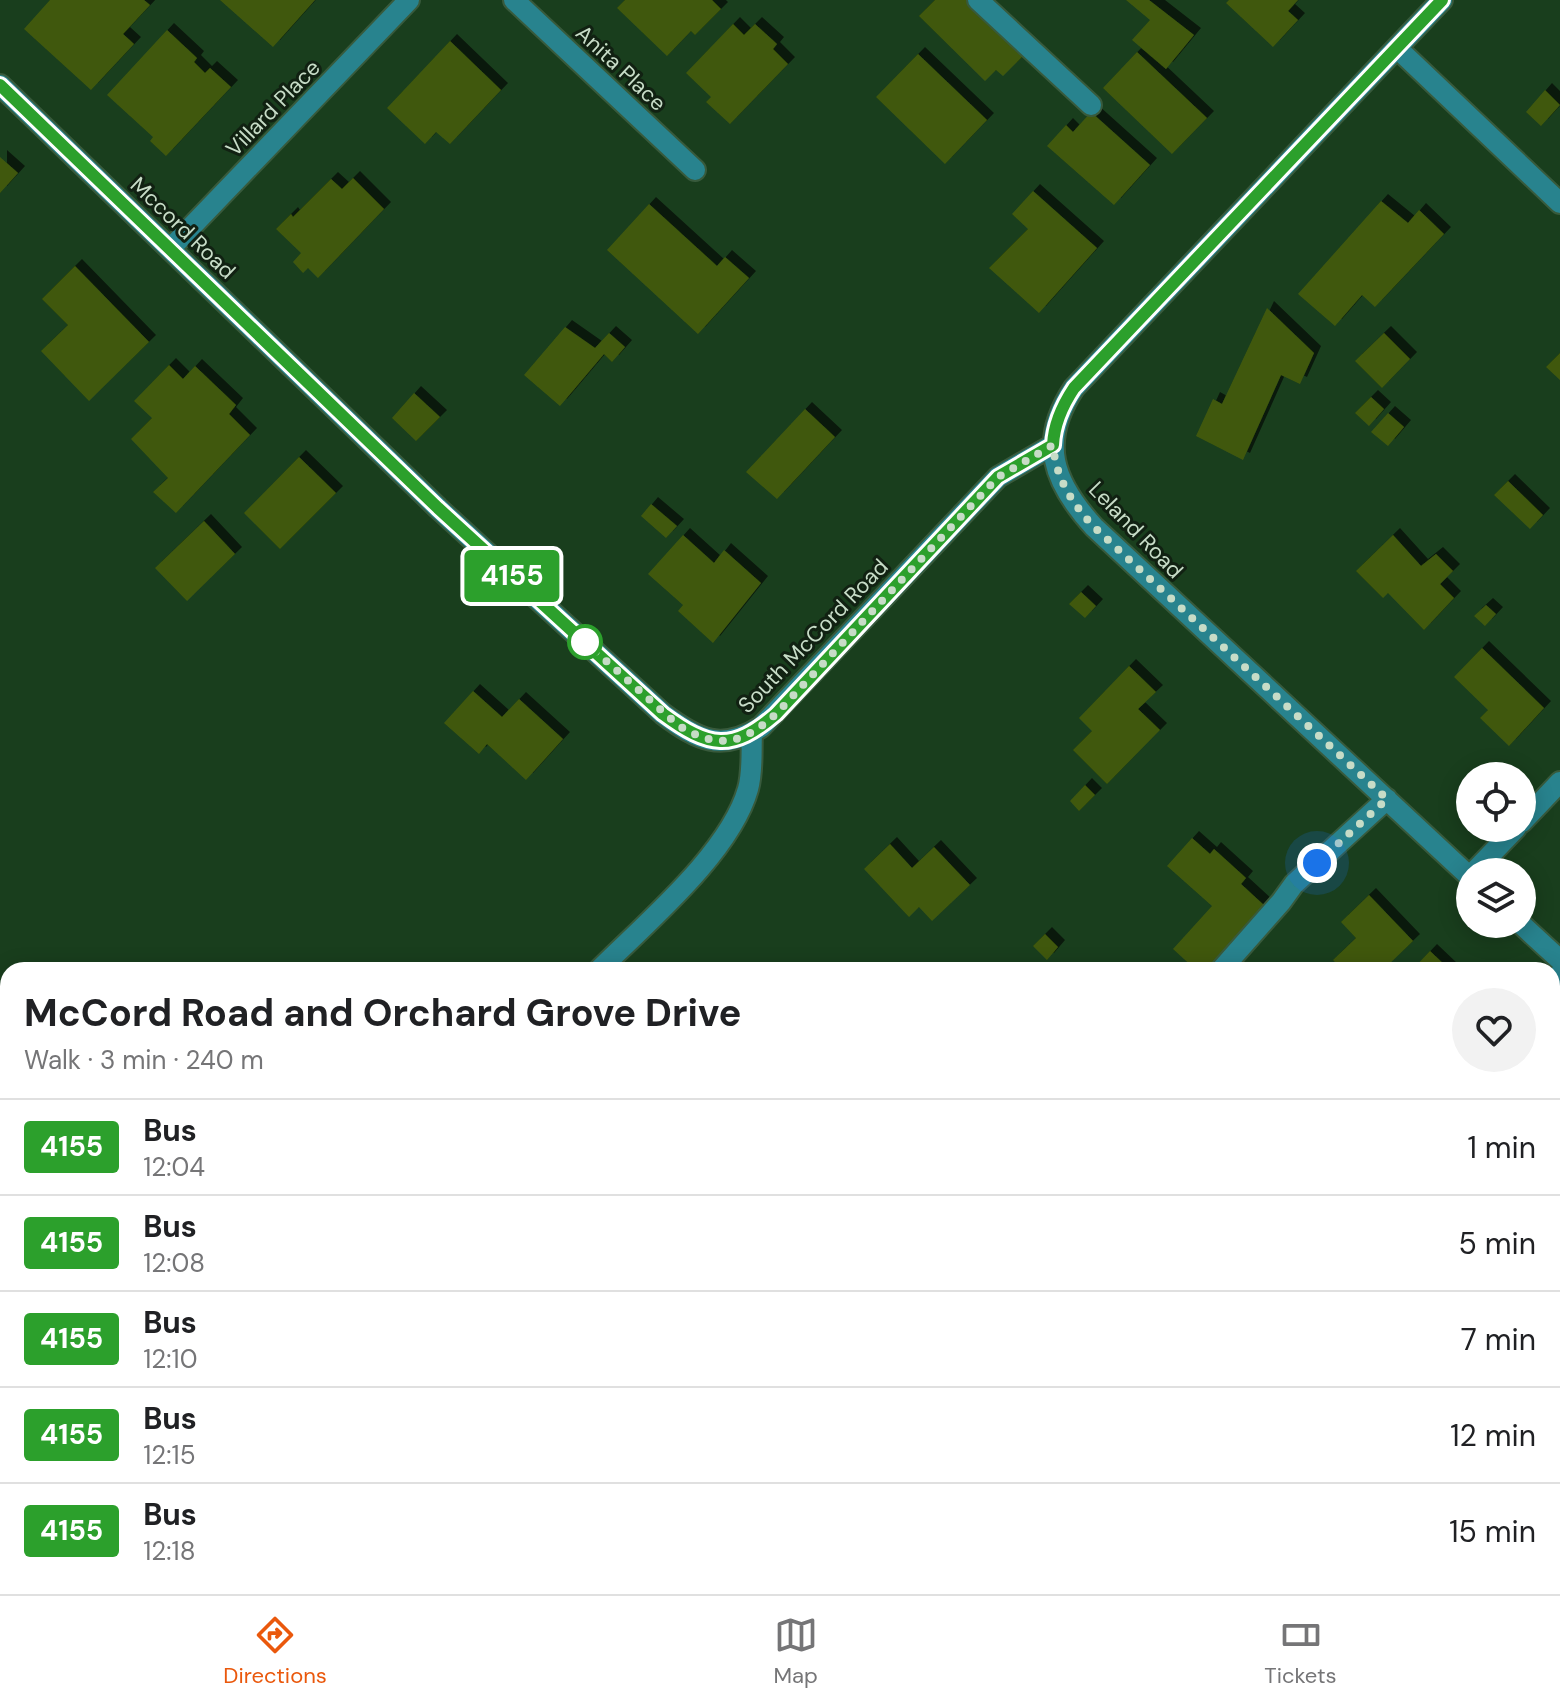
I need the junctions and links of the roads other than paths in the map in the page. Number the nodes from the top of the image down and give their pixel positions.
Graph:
1 (409, 0) edge
2 (514, 0) edge
3 (978, 0) edge
4 (1442, 0) edge
5 (1397, 48) junction
6 (0, 85) edge
7 (1091, 105) dead end
8 (695, 170) dead end
9 (1560, 203) edge
10 (170, 249) junction
11 (278, 354) joint
12 (1053, 445) junction
13 (752, 733) junction
14 (1560, 782) edge
15 (1387, 799) junction
16 (1536, 807) edge
17 (1503, 842) edge
18 (1487, 858) edge
19 (1456, 861) edge
20 (1536, 938) edge
21 (1560, 960) edge
22 (607, 962) edge
23 (1228, 962) edge

1 - 10 street, Villard Place
2 - 8 street, Anita Place
3 - 7 street
4 - 5 street
5 - 9 street
5 - 12 street
6 - 10 street, Mccord Road
10 - 11 street, Mccord Road
11 - 13 street, South McCord Road
12 - 13 street, South McCord Road
12 - 15 street, Leland Road
13 - 22 street
14 - 16 street
15 - 19 street, Leland Road
15 - 23 street
17 - 18 street
20 - 21 street

